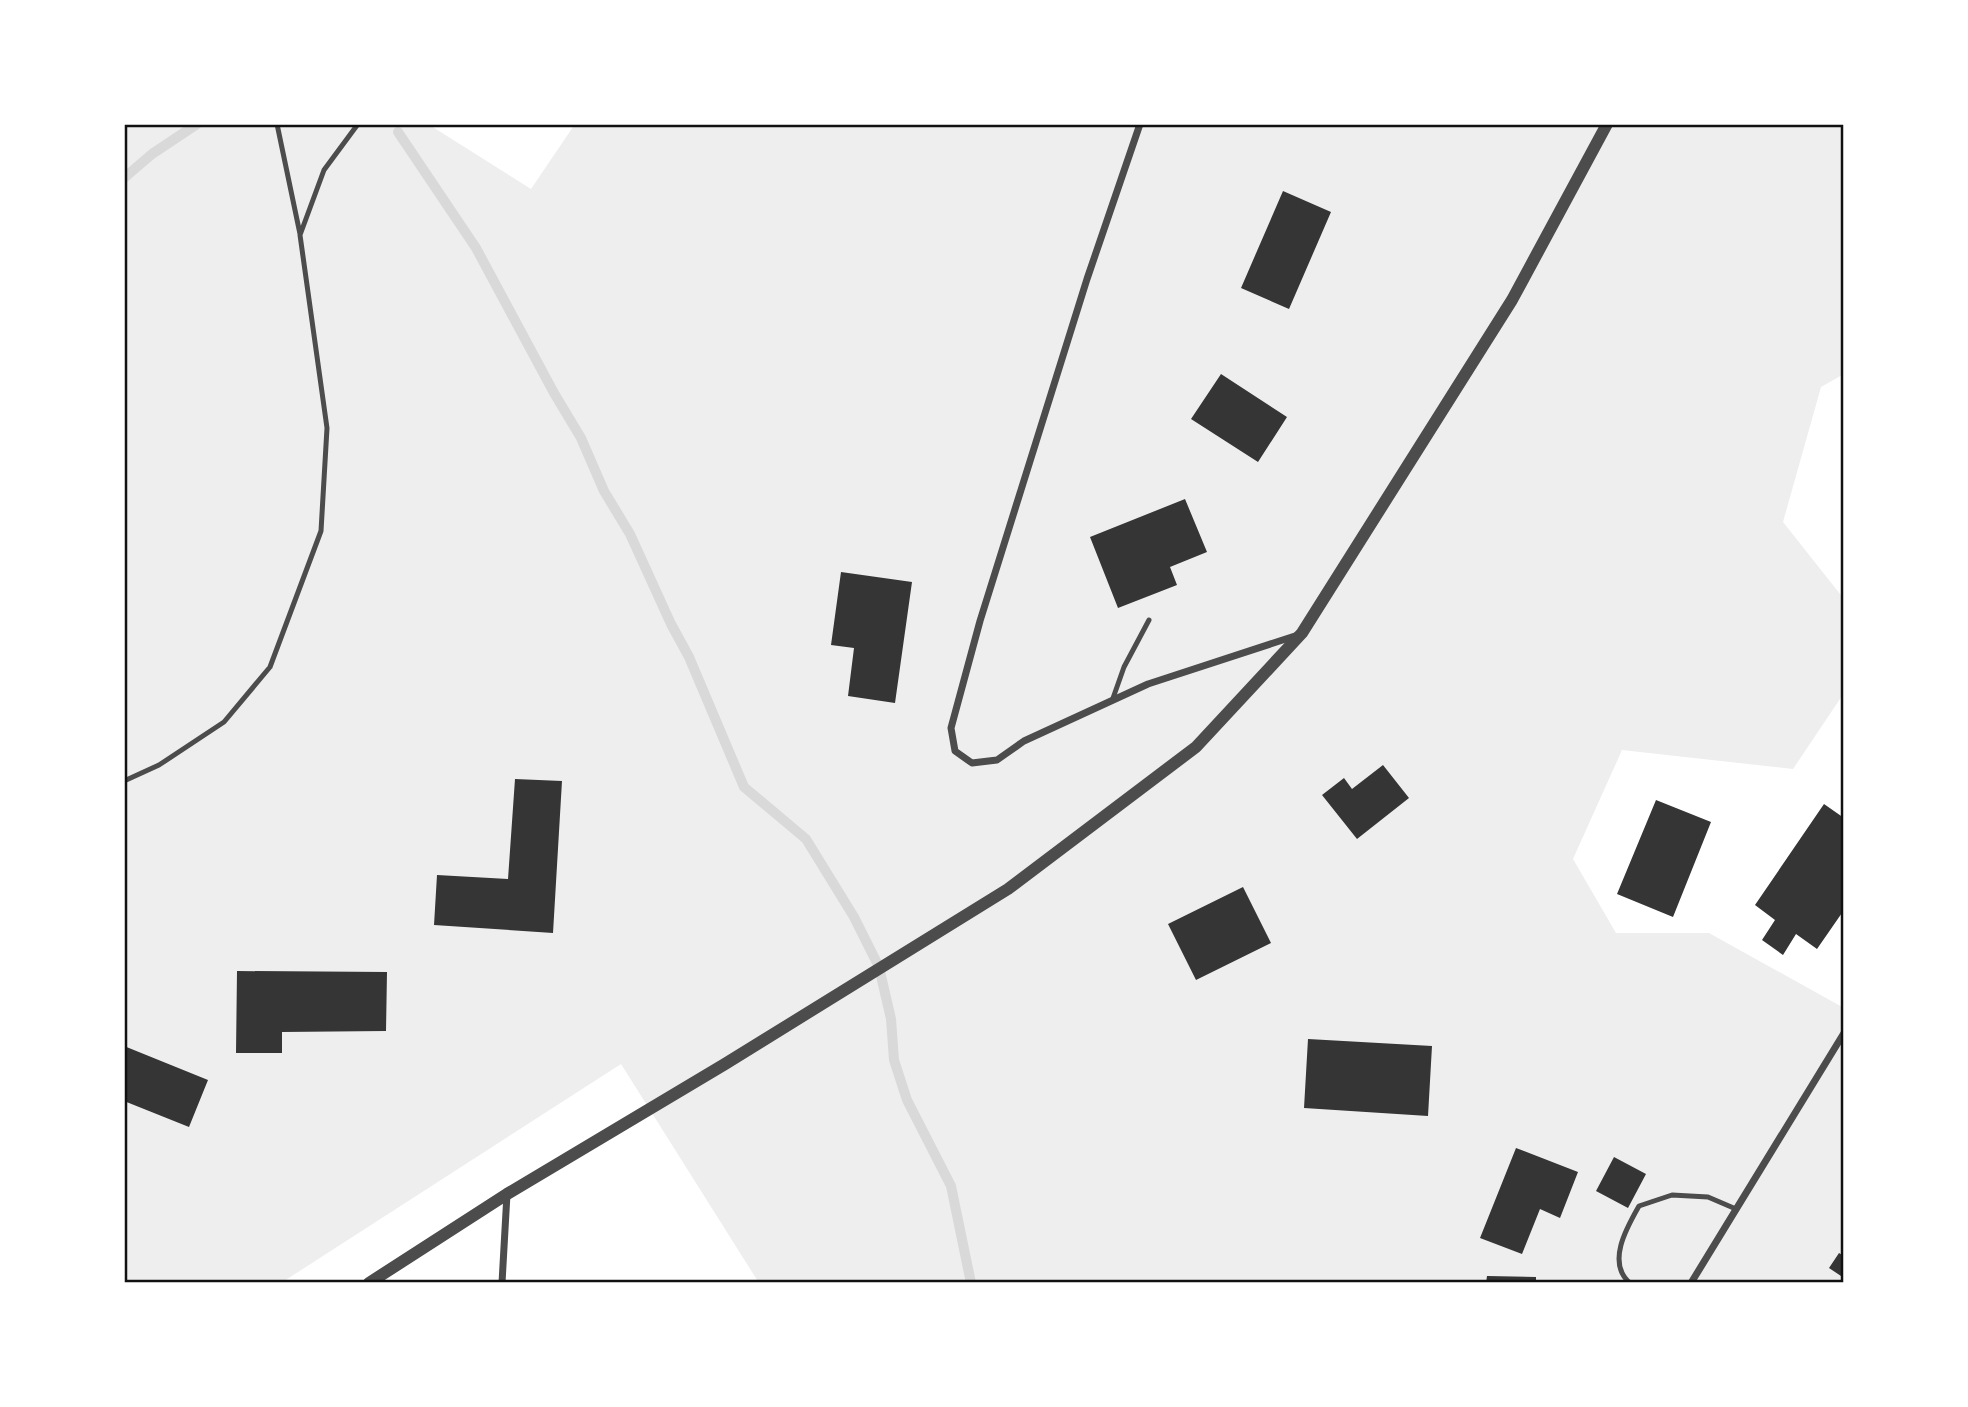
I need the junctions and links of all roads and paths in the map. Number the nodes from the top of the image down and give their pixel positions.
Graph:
1 (277, 124) edge
2 (358, 124) edge
3 (1140, 124) edge
4 (1606, 124) edge
5 (300, 235) junction
6 (1149, 620) dead end
7 (1302, 633) junction
8 (1112, 701) junction
9 (124, 781) edge
10 (1844, 1033) edge
11 (507, 1194) junction
12 (1736, 1209) junction
13 (369, 1283) edge
14 (502, 1283) edge
15 (1630, 1283) edge
16 (1691, 1283) edge

1 - 5 lane
2 - 5 lane
3 - 8 street
4 - 7 street
5 - 9 lane
6 - 8 lane
7 - 8 street
7 - 11 street
10 - 12 street
11 - 13 street
11 - 14 street
12 - 15 lane
12 - 16 street

